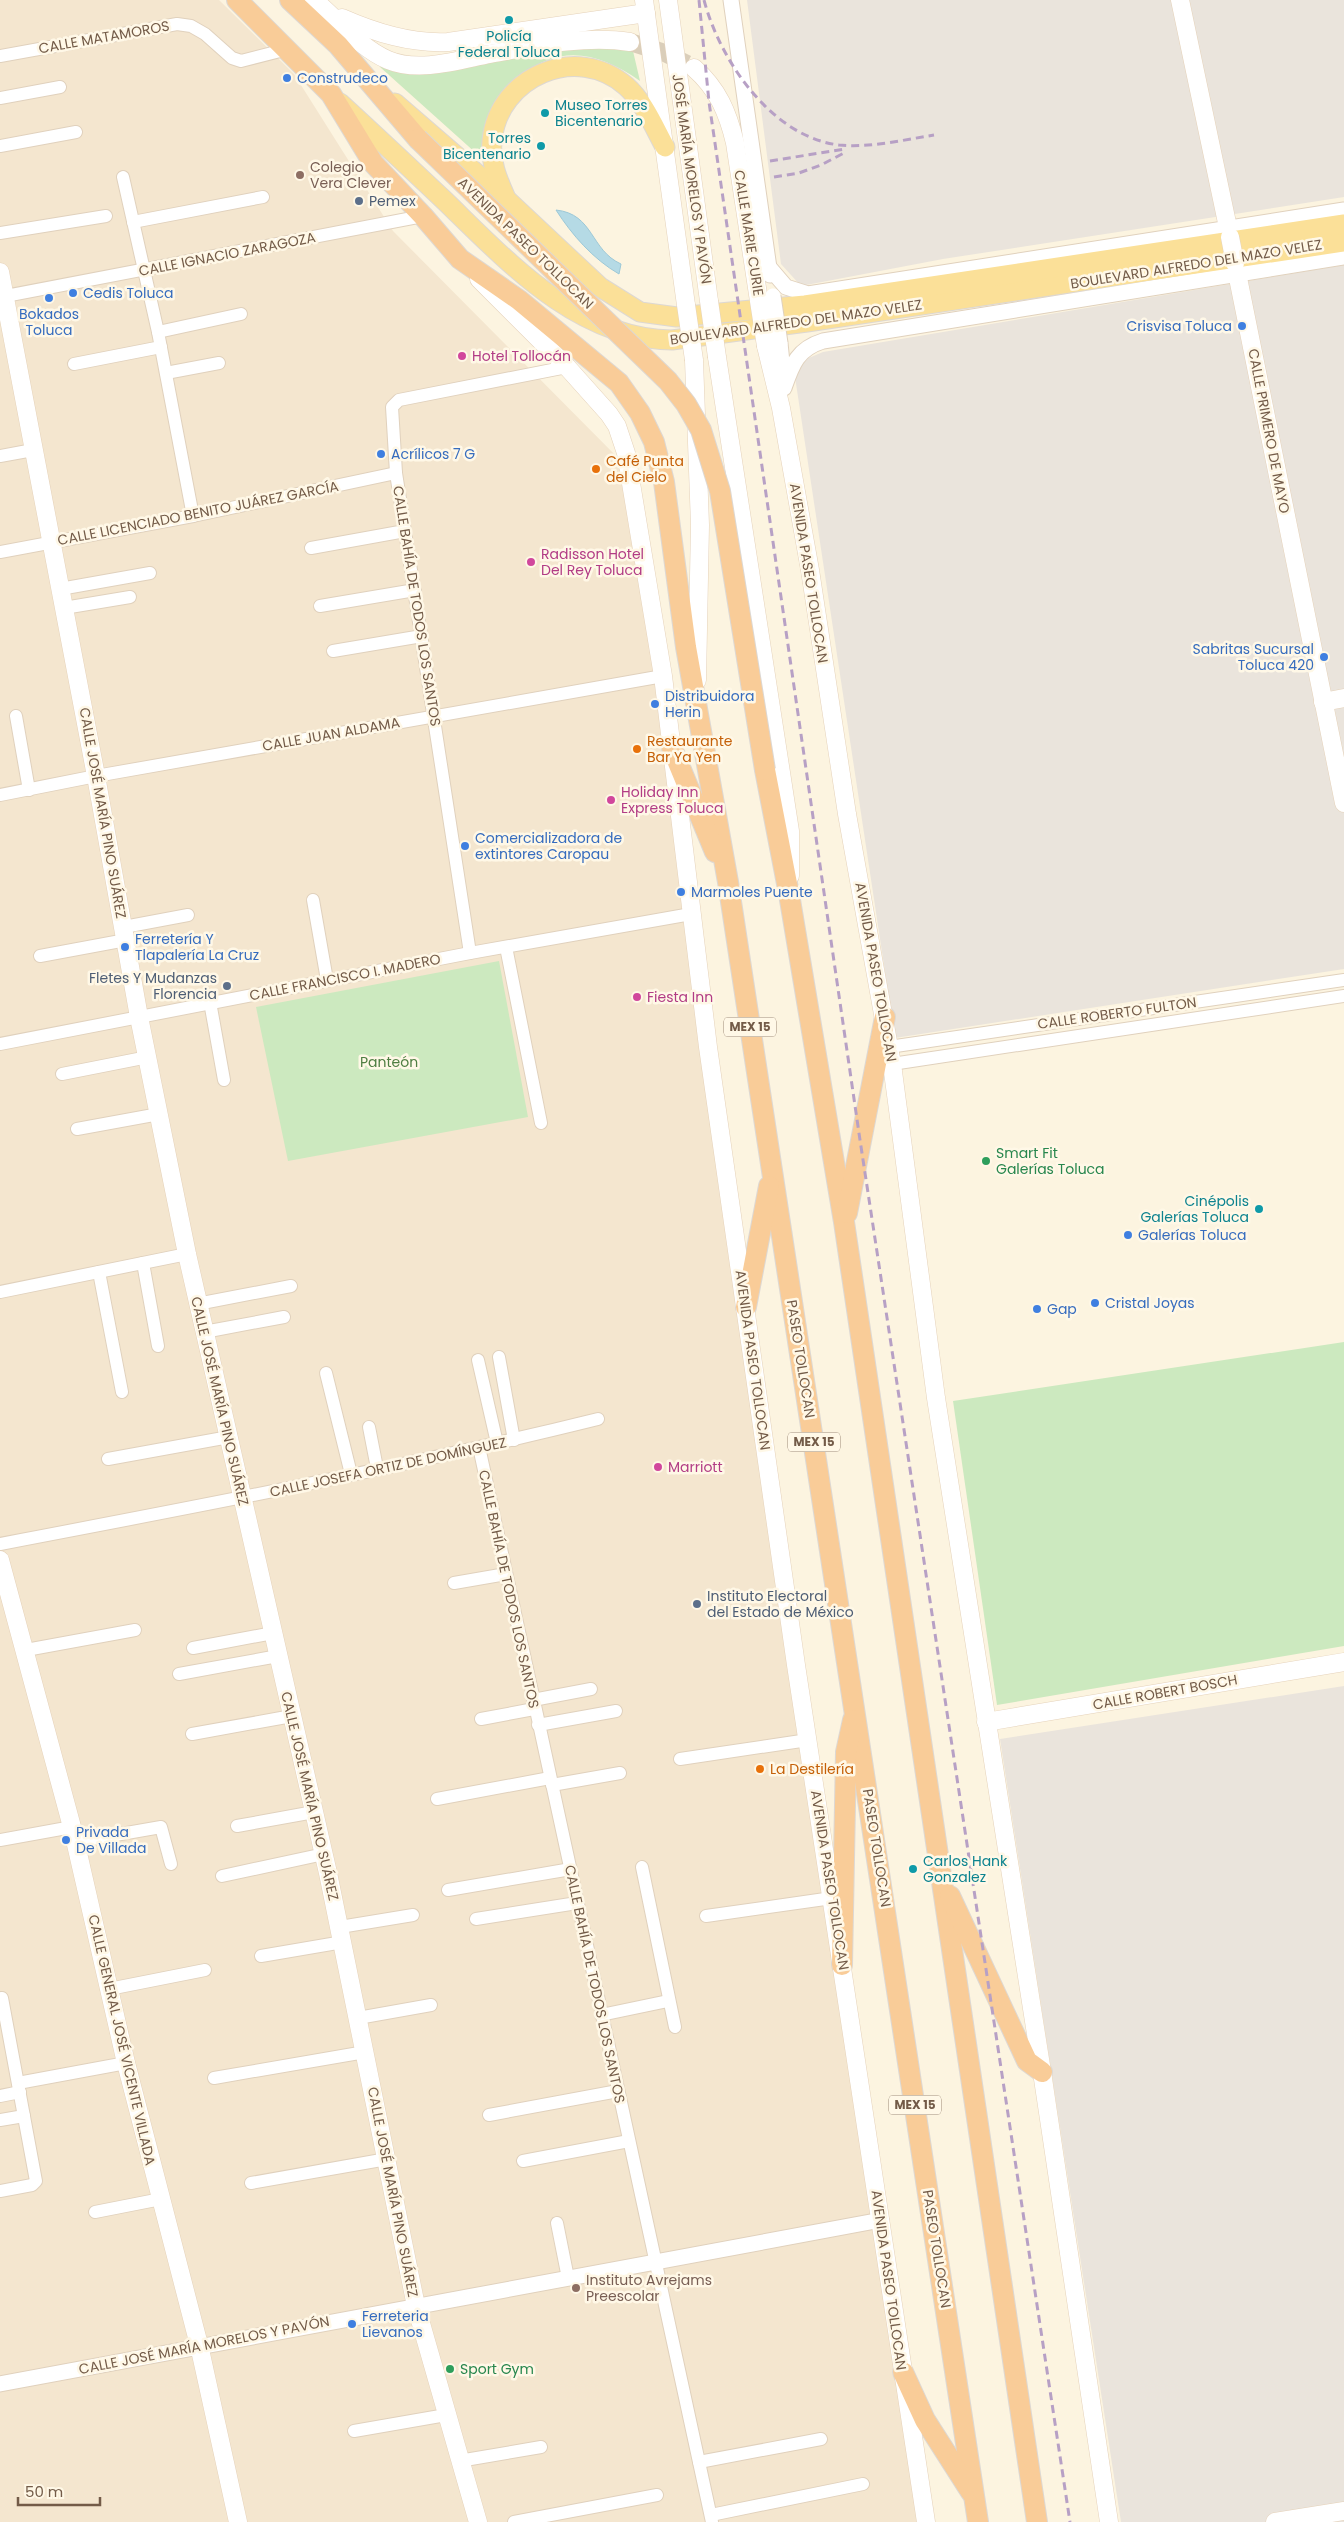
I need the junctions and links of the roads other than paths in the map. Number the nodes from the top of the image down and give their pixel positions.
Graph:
1 (237, 0) edge
2 (290, 0) edge
3 (307, 0) edge
4 (314, 0) edge
5 (668, 0) edge
6 (731, 0) edge
7 (1180, 0) edge
8 (645, 6) edge
9 (329, 13) junction
10 (630, 42) tunnel mouth
11 (338, 44) junction
12 (284, 50) junction
13 (0, 56) edge
14 (694, 68) tunnel mouth
15 (60, 87) dead end
16 (376, 88) junction
17 (331, 94) junction
18 (0, 98) edge
19 (76, 132) dead end
20 (0, 146) edge
21 (665, 147) junction
22 (123, 177) dead end
23 (264, 197) dead end
24 (506, 199) junction
25 (1344, 210) edge
26 (106, 216) dead end
27 (423, 216) junction
28 (133, 222) junction
29 (1344, 224) edge
30 (0, 233) edge
31 (1229, 233) junction
32 (1344, 242) edge
33 (1344, 257) edge
34 (460, 259) junction
35 (768, 266) junction
36 (1236, 268) junction
37 (145, 271) junction
38 (0, 272) edge
39 (3, 297) edge
40 (766, 299) junction
41 (241, 314) dead end
42 (158, 332) junction
43 (773, 345) junction
44 (161, 347) junction
45 (219, 363) dead end
46 (74, 364) dead end
47 (567, 367) junction
48 (166, 373) junction
49 (784, 388) junction
50 (781, 408) junction
51 (33, 450) junction
52 (0, 456) edge
53 (396, 473) junction
54 (193, 516) junction
55 (405, 531) junction
56 (51, 541) junction
57 (1, 548) edge
58 (310, 548) dead end
59 (150, 572) dead end
60 (60, 589) junction
61 (415, 590) junction
62 (130, 597) dead end
63 (320, 606) dead end
64 (64, 608) junction
65 (422, 636) junction
66 (333, 651) dead end
67 (663, 676) junction
68 (1344, 698) edge
69 (696, 701) junction
70 (1323, 702) junction
71 (16, 716) dead end
72 (434, 716) junction
73 (672, 748) junction
74 (96, 776) junction
75 (29, 790) junction
76 (0, 796) edge
77 (1344, 803) edge
78 (728, 882) junction
79 (788, 894) junction
80 (313, 900) dead end
81 (691, 914) junction
82 (188, 915) dead end
83 (125, 934) junction
84 (506, 947) junction
85 (470, 953) junction
86 (40, 956) dead end
87 (326, 980) junction
88 (1344, 980) edge
89 (1344, 996) edge
90 (210, 1002) junction
91 (139, 1017) junction
92 (884, 1017) junction
93 (0, 1044) edge
94 (891, 1056) junction
95 (148, 1057) junction
96 (62, 1074) dead end
97 (224, 1080) dead end
98 (159, 1114) junction
99 (541, 1123) dead end
100 (77, 1129) dead end
101 (772, 1172) junction
102 (844, 1222) junction
103 (187, 1254) junction
104 (143, 1263) junction
105 (99, 1272) junction
106 (291, 1286) dead end
107 (0, 1292) edge
108 (198, 1304) junction
109 (746, 1307) junction
110 (284, 1317) dead end
111 (204, 1332) junction
112 (158, 1346) dead end
113 (499, 1357) dead end
114 (478, 1360) dead end
115 (326, 1373) dead end
116 (122, 1392) dead end
117 (598, 1419) dead end
118 (368, 1427) dead end
119 (229, 1437) junction
120 (514, 1440) junction
121 (497, 1443) junction
122 (478, 1447) junction
123 (108, 1458) dead end
124 (377, 1468) junction
125 (351, 1474) junction
126 (243, 1498) junction
127 (0, 1544) edge
128 (0, 1560) edge
129 (506, 1574) junction
130 (454, 1583) dead end
131 (135, 1630) dead end
132 (273, 1633) junction
133 (193, 1648) dead end
134 (26, 1650) junction
135 (278, 1656) junction
136 (1344, 1662) edge
137 (179, 1674) dead end
138 (590, 1689) dead end
139 (534, 1704) junction
140 (616, 1711) dead end
141 (856, 1711) junction
142 (292, 1716) junction
143 (481, 1719) dead end
144 (986, 1722) junction
145 (538, 1725) junction
146 (192, 1734) dead end
147 (808, 1740) junction
148 (680, 1759) dead end
149 (620, 1773) dead end
150 (551, 1781) junction
151 (437, 1799) dead end
152 (314, 1812) junction
153 (237, 1826) dead end
154 (74, 1835) junction
155 (0, 1840) edge
156 (324, 1854) junction
157 (171, 1864) dead end
158 (642, 1867) dead end
159 (571, 1869) junction
160 (939, 1869) junction
161 (222, 1876) dead end
162 (448, 1890) dead end
163 (832, 1898) junction
164 (577, 1903) junction
165 (412, 1915) dead end
166 (706, 1916) dead end
167 (476, 1920) dead end
168 (341, 1934) junction
169 (261, 1956) dead end
170 (842, 1965) junction
171 (205, 1970) dead end
172 (109, 1988) junction
173 (2, 1998) dead end
174 (668, 2001) junction
175 (431, 2006) dead end
176 (601, 2015) junction
177 (358, 2018) junction
178 (675, 2027) dead end
179 (365, 2052) junction
180 (126, 2063) junction
181 (1042, 2072) junction
182 (214, 2078) dead end
183 (19, 2088) junction
184 (618, 2091) junction
185 (0, 2096) edge
186 (489, 2115) dead end
187 (24, 2116) junction
188 (0, 2120) edge
189 (628, 2141) junction
190 (387, 2159) junction
191 (523, 2161) dead end
192 (251, 2183) dead end
193 (0, 2191) edge
194 (160, 2199) junction
195 (95, 2212) dead end
196 (881, 2220) junction
197 (557, 2222) dead end
198 (655, 2262) junction
199 (568, 2278) junction
200 (416, 2306) junction
201 (199, 2345) junction
202 (903, 2372) junction
203 (0, 2384) edge
204 (446, 2414) junction
205 (354, 2431) dead end
206 (821, 2439) dead end
207 (541, 2447) dead end
208 (459, 2461) junction
209 (699, 2462) junction
210 (863, 2484) dead end
211 (657, 2495) dead end
212 (975, 2499) junction
213 (1344, 2511) edge
214 (712, 2518) edge
215 (238, 2522) edge
216 (478, 2522) edge
217 (514, 2522) edge
218 (926, 2522) edge
219 (978, 2522) edge
220 (1037, 2522) edge
221 (1109, 2522) edge
222 (1275, 2522) edge

1 - 12 highway, AVENIDA PASEO TOLLOCAN
2 - 11 highway, AVENIDA PASEO TOLLOCAN
3 - 11 highway
4 - 9 main road
5 - 79 main road, JOSÉ MARÍA MORELOS Y PAVÓN, bridge
6 - 35 street
7 - 31 main road, CALLE PRIMERO DE MAYO
8 - 9 main road
8 - 21 main road, JOSÉ MARÍA MORELOS Y PAVÓN / MEX 15
9 - 10 main road
11 - 16 highway, AVENIDA PASEO TOLLOCAN
12 - 13 street, CALLE MATAMOROS
12 - 17 highway, AVENIDA PASEO TOLLOCAN
14 - 40 main road, CALLE MARIE CURIE
15 - 18 street
16 - 24 main road, BOULEVARD ALFREDO DEL MAZO VELEZ
16 - 79 highway, AVENIDA PASEO TOLLOCAN, bridge
17 - 27 highway, AVENIDA PASEO TOLLOCAN
17 - 32 main road, BOULEVARD ALFREDO DEL MAZO VELEZ
19 - 20 street
21 - 24 main road
21 - 69 main road, JOSÉ MARÍA MORELOS Y PAVÓN / MEX 15, bridge
22 - 28 street
23 - 28 street
24 - 29 main road, BOULEVARD ALFREDO DEL MAZO VELEZ
25 - 31 street, BOULEVARD ALFREDO DEL MAZO VELEZ
26 - 30 street
27 - 34 highway, AVENIDA PASEO TOLLOCAN
27 - 37 street, CALLE IGNACIO ZARAGOZA
28 - 37 street
31 - 35 street, BOULEVARD ALFREDO DEL MAZO VELEZ
31 - 36 main road, CALLE PRIMERO DE MAYO, bridge
33 - 36 street, BOULEVARD ALFREDO DEL MAZO VELEZ
34 - 47 main road, AVENIDA PASEO TOLLOCAN
34 - 69 highway, AVENIDA PASEO TOLLOCAN
35 - 40 street
36 - 49 street, BOULEVARD ALFREDO DEL MAZO VELEZ
36 - 70 main road, CALLE PRIMERO DE MAYO
37 - 39 street, CALLE IGNACIO ZARAGOZA
37 - 42 street
38 - 39 main road, CALLE JOSÉ MARÍA PINO SUÁREZ
39 - 51 main road, CALLE JOSÉ MARÍA PINO SUÁREZ
40 - 43 main road, CALLE MARIE CURIE, bridge
41 - 42 street
42 - 44 street
43 - 49 street, AVENIDA PASEO TOLLOCAN
43 - 50 main road, CALLE MARIE CURIE
44 - 46 street
44 - 48 street
45 - 48 street
47 - 53 street, CALLE BAHÍA DE TODOS LOS SANTOS
47 - 67 main road, AVENIDA PASEO TOLLOCAN
48 - 54 street
49 - 50 street, AVENIDA PASEO TOLLOCAN
50 - 92 main road, AVENIDA PASEO TOLLOCAN
51 - 52 street
51 - 56 main road, CALLE JOSÉ MARÍA PINO SUÁREZ
53 - 54 street, CALLE LICENCIADO BENITO JUÁREZ GARCÍA
53 - 55 street, CALLE BAHÍA DE TODOS LOS SANTOS
54 - 56 street, CALLE LICENCIADO BENITO JUÁREZ GARCÍA
55 - 58 street
55 - 61 street, CALLE BAHÍA DE TODOS LOS SANTOS
56 - 57 street, CALLE LICENCIADO BENITO JUÁREZ GARCÍA
56 - 60 main road, CALLE JOSÉ MARÍA PINO SUÁREZ
59 - 60 street
60 - 64 main road, CALLE JOSÉ MARÍA PINO SUÁREZ
61 - 63 street
61 - 65 street, CALLE BAHÍA DE TODOS LOS SANTOS
62 - 64 street
64 - 74 main road, CALLE JOSÉ MARÍA PINO SUÁREZ
65 - 66 street
65 - 72 street, CALLE BAHÍA DE TODOS LOS SANTOS
67 - 72 street, CALLE JUAN ALDAMA
67 - 73 main road, AVENIDA PASEO TOLLOCAN
68 - 70 main road
69 - 78 highway, PASEO TOLLOCAN / MEX 15
70 - 77 main road, CALLE PRIMERO DE MAYO
71 - 75 street
72 - 74 street, CALLE JUAN ALDAMA
72 - 85 street, CALLE BAHÍA DE TODOS LOS SANTOS
73 - 78 highway
73 - 81 main road, AVENIDA PASEO TOLLOCAN
74 - 75 street, CALLE JUAN ALDAMA
74 - 83 main road, CALLE JOSÉ MARÍA PINO SUÁREZ
75 - 76 street, CALLE JUAN ALDAMA
78 - 101 highway, PASEO TOLLOCAN / MEX 15
79 - 102 highway
80 - 87 street
81 - 84 street, CALLE FRANCISCO I. MADERO
81 - 109 main road, AVENIDA PASEO TOLLOCAN
82 - 83 street
83 - 86 street
83 - 91 main road, CALLE JOSÉ MARÍA PINO SUÁREZ
84 - 85 street, CALLE FRANCISCO I. MADERO
84 - 99 street
85 - 87 street, CALLE FRANCISCO I. MADERO
87 - 90 street, CALLE FRANCISCO I. MADERO
88 - 94 street, CALLE ROBERTO FULTON
89 - 94 street, CALLE ROBERTO FULTON
90 - 91 street, CALLE FRANCISCO I. MADERO
90 - 97 street
91 - 93 street, CALLE FRANCISCO I. MADERO
91 - 95 main road, CALLE JOSÉ MARÍA PINO SUÁREZ
92 - 94 main road, AVENIDA PASEO TOLLOCAN
92 - 102 highway
94 - 144 main road, AVENIDA PASEO TOLLOCAN
95 - 96 street
95 - 98 main road, CALLE JOSÉ MARÍA PINO SUÁREZ
98 - 100 street
98 - 103 main road, CALLE JOSÉ MARÍA PINO SUÁREZ
101 - 109 highway
101 - 141 highway, PASEO TOLLOCAN / MEX 15
102 - 160 highway
103 - 104 street
103 - 108 main road, CALLE JOSÉ MARÍA PINO SUÁREZ
104 - 105 street
104 - 112 street
105 - 107 street
105 - 116 street
106 - 108 street
108 - 111 main road, CALLE JOSÉ MARÍA PINO SUÁREZ
109 - 147 main road, AVENIDA PASEO TOLLOCAN
110 - 111 street
111 - 119 main road, CALLE JOSÉ MARÍA PINO SUÁREZ
113 - 120 street
114 - 121 street
115 - 125 street
117 - 120 street, CALLE JOSEFA ORTIZ DE DOMÍNGUEZ
118 - 124 street
119 - 123 street
119 - 126 main road, CALLE JOSÉ MARÍA PINO SUÁREZ
120 - 121 street, CALLE JOSEFA ORTIZ DE DOMÍNGUEZ
121 - 122 street, CALLE JOSEFA ORTIZ DE DOMÍNGUEZ
122 - 124 street, CALLE JOSEFA ORTIZ DE DOMÍNGUEZ
122 - 129 street, CALLE BAHÍA DE TODOS LOS SANTOS
124 - 125 street, CALLE JOSEFA ORTIZ DE DOMÍNGUEZ
125 - 126 street, CALLE JOSEFA ORTIZ DE DOMÍNGUEZ
126 - 127 street, CALLE JOSEFA ORTIZ DE DOMÍNGUEZ
126 - 132 main road, CALLE JOSÉ MARÍA PINO SUÁREZ
128 - 134 main road, CALLE GENERAL JOSÉ VICENTE VILLADA
129 - 130 street
129 - 139 street, CALLE BAHÍA DE TODOS LOS SANTOS
131 - 134 street
132 - 133 street
132 - 135 main road, CALLE JOSÉ MARÍA PINO SUÁREZ
134 - 154 main road, CALLE GENERAL JOSÉ VICENTE VILLADA
135 - 137 street
135 - 142 main road, CALLE JOSÉ MARÍA PINO SUÁREZ
136 - 144 main road, CALLE ROBERT BOSCH
138 - 139 street
139 - 143 street
139 - 145 street, CALLE BAHÍA DE TODOS LOS SANTOS
140 - 145 street
141 - 170 highway
141 - 212 highway, PASEO TOLLOCAN / MEX 15
142 - 146 street
142 - 152 main road, CALLE JOSÉ MARÍA PINO SUÁREZ
144 - 181 main road, AVENIDA PASEO TOLLOCAN
145 - 150 street, CALLE BAHÍA DE TODOS LOS SANTOS
147 - 148 street
147 - 163 main road, AVENIDA PASEO TOLLOCAN
149 - 150 street
150 - 151 street
150 - 159 street, CALLE BAHÍA DE TODOS LOS SANTOS
152 - 153 street
152 - 156 main road, CALLE JOSÉ MARÍA PINO SUÁREZ
154 - 155 street
154 - 157 street
154 - 172 main road, CALLE GENERAL JOSÉ VICENTE VILLADA
156 - 161 street
156 - 168 main road, CALLE JOSÉ MARÍA PINO SUÁREZ
158 - 174 street
159 - 162 street
159 - 164 street, CALLE BAHÍA DE TODOS LOS SANTOS
160 - 181 highway
160 - 220 highway
163 - 166 street
163 - 170 main road, AVENIDA PASEO TOLLOCAN
164 - 167 street
164 - 176 street, CALLE BAHÍA DE TODOS LOS SANTOS
165 - 168 street
168 - 169 street
168 - 177 main road, CALLE JOSÉ MARÍA PINO SUÁREZ
170 - 196 main road, AVENIDA PASEO TOLLOCAN
171 - 172 street
172 - 180 main road, CALLE GENERAL JOSÉ VICENTE VILLADA
173 - 183 street
174 - 176 street
174 - 178 street
175 - 177 street
176 - 184 street, CALLE BAHÍA DE TODOS LOS SANTOS
177 - 179 main road, CALLE JOSÉ MARÍA PINO SUÁREZ
179 - 182 street
179 - 190 main road, CALLE JOSÉ MARÍA PINO SUÁREZ
180 - 183 street
180 - 194 main road, CALLE GENERAL JOSÉ VICENTE VILLADA
181 - 221 main road, AVENIDA PASEO TOLLOCAN
183 - 185 street
183 - 187 street
184 - 186 street
184 - 189 street, CALLE BAHÍA DE TODOS LOS SANTOS
187 - 188 street
187 - 193 street
189 - 191 street
189 - 198 street, CALLE BAHÍA DE TODOS LOS SANTOS
190 - 192 street
190 - 200 main road, CALLE JOSÉ MARÍA PINO SUÁREZ
194 - 195 street
194 - 201 main road, CALLE GENERAL JOSÉ VICENTE VILLADA
196 - 198 street, CALLE JOSÉ MARÍA MORELOS Y PAVÓN
196 - 202 main road, AVENIDA PASEO TOLLOCAN
197 - 199 street
198 - 199 street, CALLE JOSÉ MARÍA MORELOS Y PAVÓN
198 - 209 street, CALLE BAHÍA DE TODOS LOS SANTOS
199 - 200 street, CALLE JOSÉ MARÍA MORELOS Y PAVÓN
200 - 201 street, CALLE JOSÉ MARÍA MORELOS Y PAVÓN
200 - 204 main road, CALLE JOSÉ MARÍA PINO SUÁREZ
201 - 203 street, CALLE JOSÉ MARÍA MORELOS Y PAVÓN
201 - 215 main road, CALLE GENERAL JOSÉ VICENTE VILLADA
202 - 212 highway
202 - 218 main road, AVENIDA PASEO TOLLOCAN
204 - 205 street
204 - 208 main road, CALLE JOSÉ MARÍA PINO SUÁREZ
206 - 209 street
207 - 208 street
208 - 216 main road, CALLE JOSÉ MARÍA PINO SUÁREZ
209 - 214 street, CALLE BAHÍA DE TODOS LOS SANTOS
210 - 214 street
211 - 217 street
212 - 219 highway, PASEO TOLLOCAN / MEX 15
213 - 222 main road

